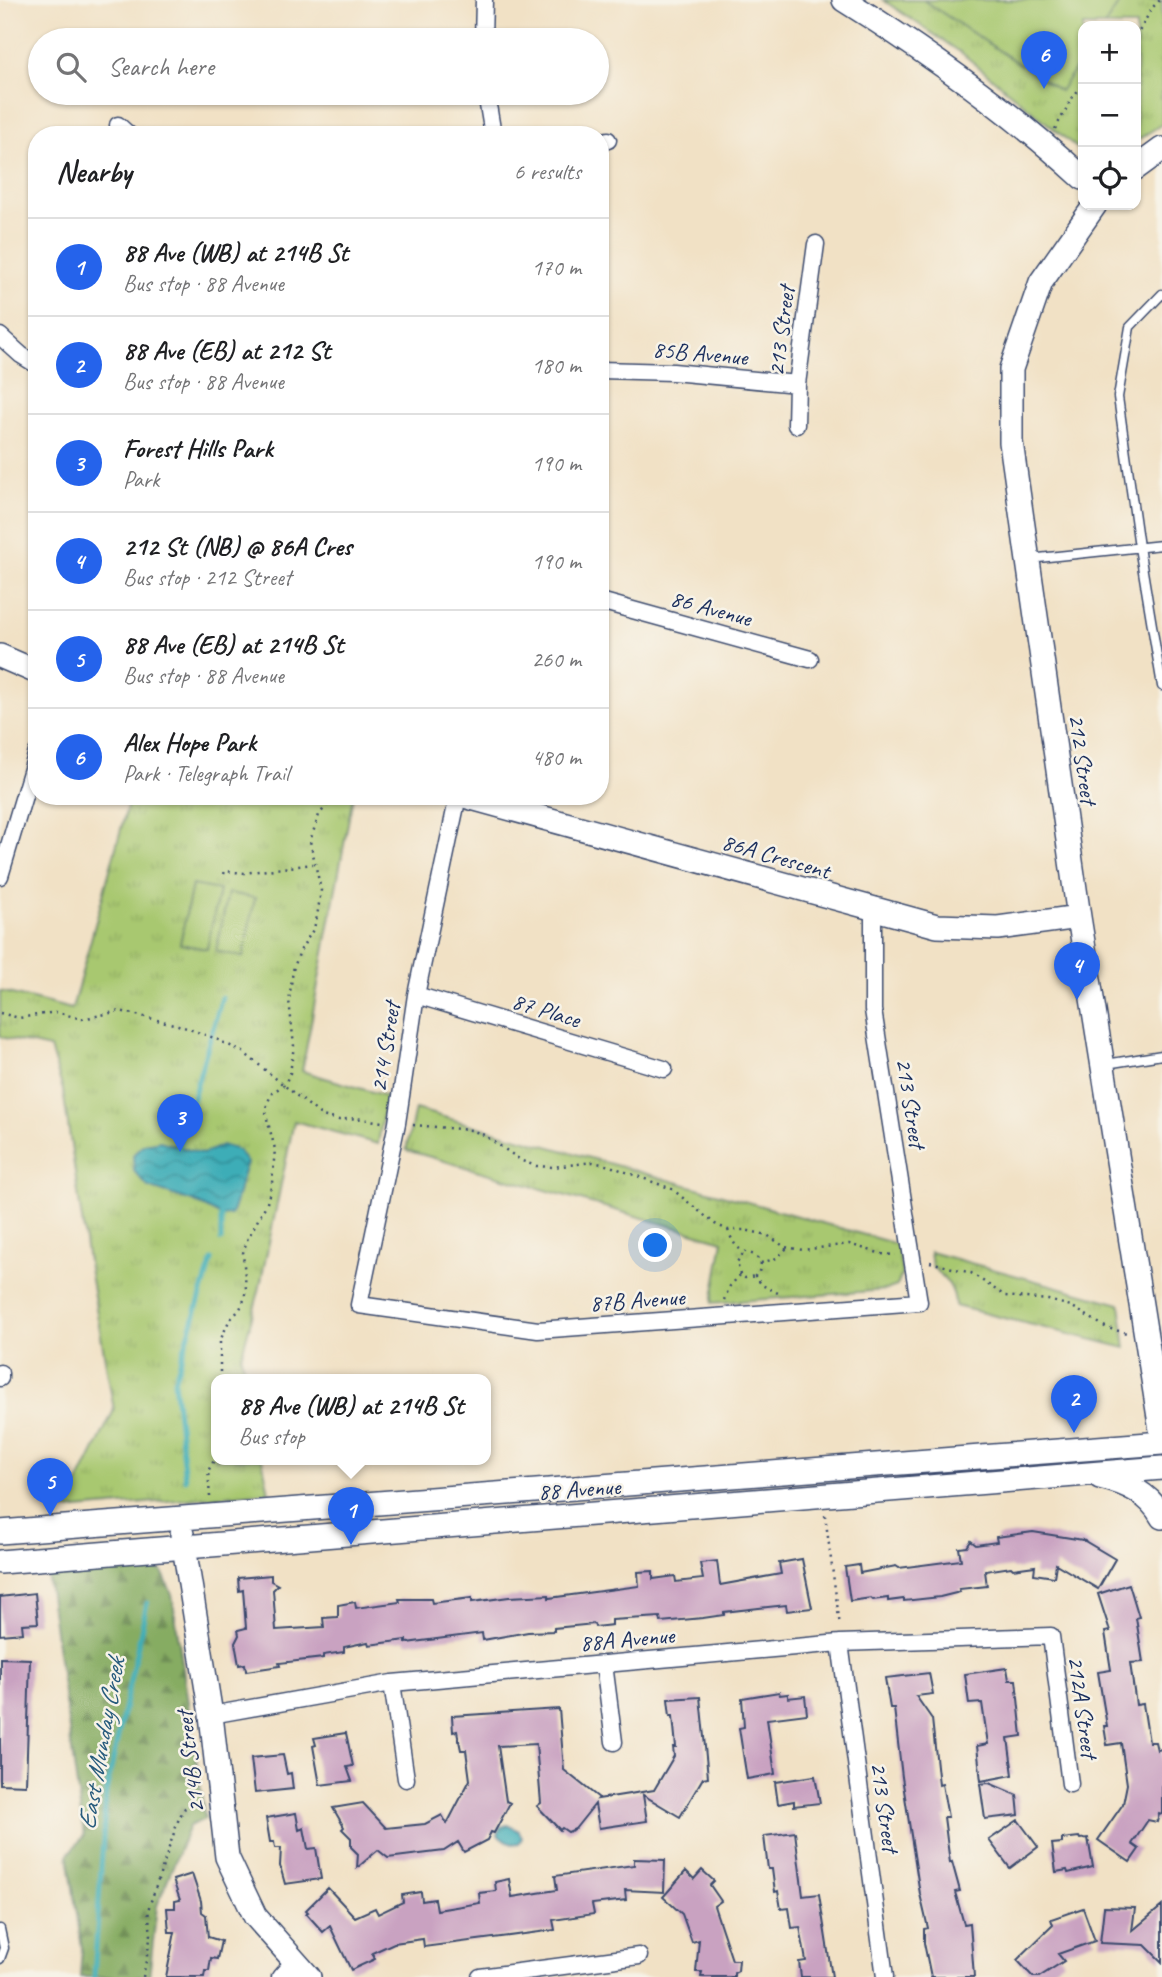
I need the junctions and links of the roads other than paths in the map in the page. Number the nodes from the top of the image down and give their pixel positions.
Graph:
1 (484, 0) edge
2 (845, 0) edge
3 (483, 28) edge
4 (488, 105) edge
5 (492, 126) edge
6 (1162, 149) edge
7 (1141, 164) edge
8 (1078, 173) edge
9 (1091, 210) edge
10 (816, 244) dead end
11 (1162, 294) edge
12 (0, 336) edge
13 (28, 359) edge
14 (609, 370) edge
15 (797, 384) junction
16 (796, 425) dead end
17 (1162, 545) edge
18 (1139, 547) junction
19 (1028, 559) junction
20 (609, 603) edge
21 (0, 656) edge
22 (810, 659) dead end
23 (28, 668) edge
24 (1162, 685) edge
25 (28, 782) edge
26 (459, 805) edge
27 (494, 805) edge
28 (0, 876) edge
29 (873, 910) junction
30 (1079, 918) junction
31 (416, 995) junction
32 (1162, 1055) edge
33 (1103, 1064) junction
34 (664, 1069) dead end
35 (919, 1302) joint
36 (359, 1306) joint
37 (1162, 1436) edge
38 (1162, 1443) edge
39 (1162, 1468) edge
40 (1087, 1474) junction
41 (179, 1517) junction
42 (1162, 1517) edge
43 (0, 1532) edge
44 (183, 1546) junction
45 (0, 1562) edge
46 (1051, 1636) joint
47 (840, 1643) junction
48 (604, 1664) junction
49 (392, 1683) junction
50 (211, 1715) junction
51 (614, 1742) dead end
52 (406, 1779) dead end
53 (1070, 1784) dead end
54 (0, 1929) edge
55 (639, 1956) dead end
56 (0, 1959) edge
57 (294, 1972) edge
58 (480, 1977) edge
59 (885, 1977) edge

1 - 3 street
2 - 8 street
4 - 5 street
6 - 7 street
9 - 19 street, 212 Street
10 - 15 street, 213 Street
11 - 18 lane
12 - 13 street
14 - 15 street, 85B Avenue
15 - 16 street, 213 Street
17 - 18 lane
18 - 19 lane
18 - 24 lane
19 - 30 street, 212 Street
20 - 22 street, 86 Avenue
21 - 23 street
25 - 28 street
26 - 31 street, 214 Street
27 - 29 street, 86A Crescent
29 - 30 street, 86A Crescent
29 - 35 street, 213 Street
30 - 33 street, 212 Street
31 - 34 street, 87 Place
31 - 36 street, 214 Street
32 - 33 lane
33 - 37 street, 212 Street
35 - 36 street, 87B Avenue
38 - 41 street, 88 Avenue
39 - 40 street, 88 Avenue
40 - 42 street
40 - 44 street, 88 Avenue
41 - 43 street, 88 Avenue
41 - 44 street, 214B Street
44 - 45 street, 88 Avenue
44 - 50 street, 214B Street
46 - 47 street, 88A Avenue
46 - 53 street, 212A Street
47 - 48 street, 88A Avenue
47 - 59 street, 213 Street
48 - 49 street, 88A Avenue
48 - 51 street
49 - 50 street, 88A Avenue
49 - 52 street
50 - 57 street, 214B Street
54 - 56 lane
55 - 58 street

